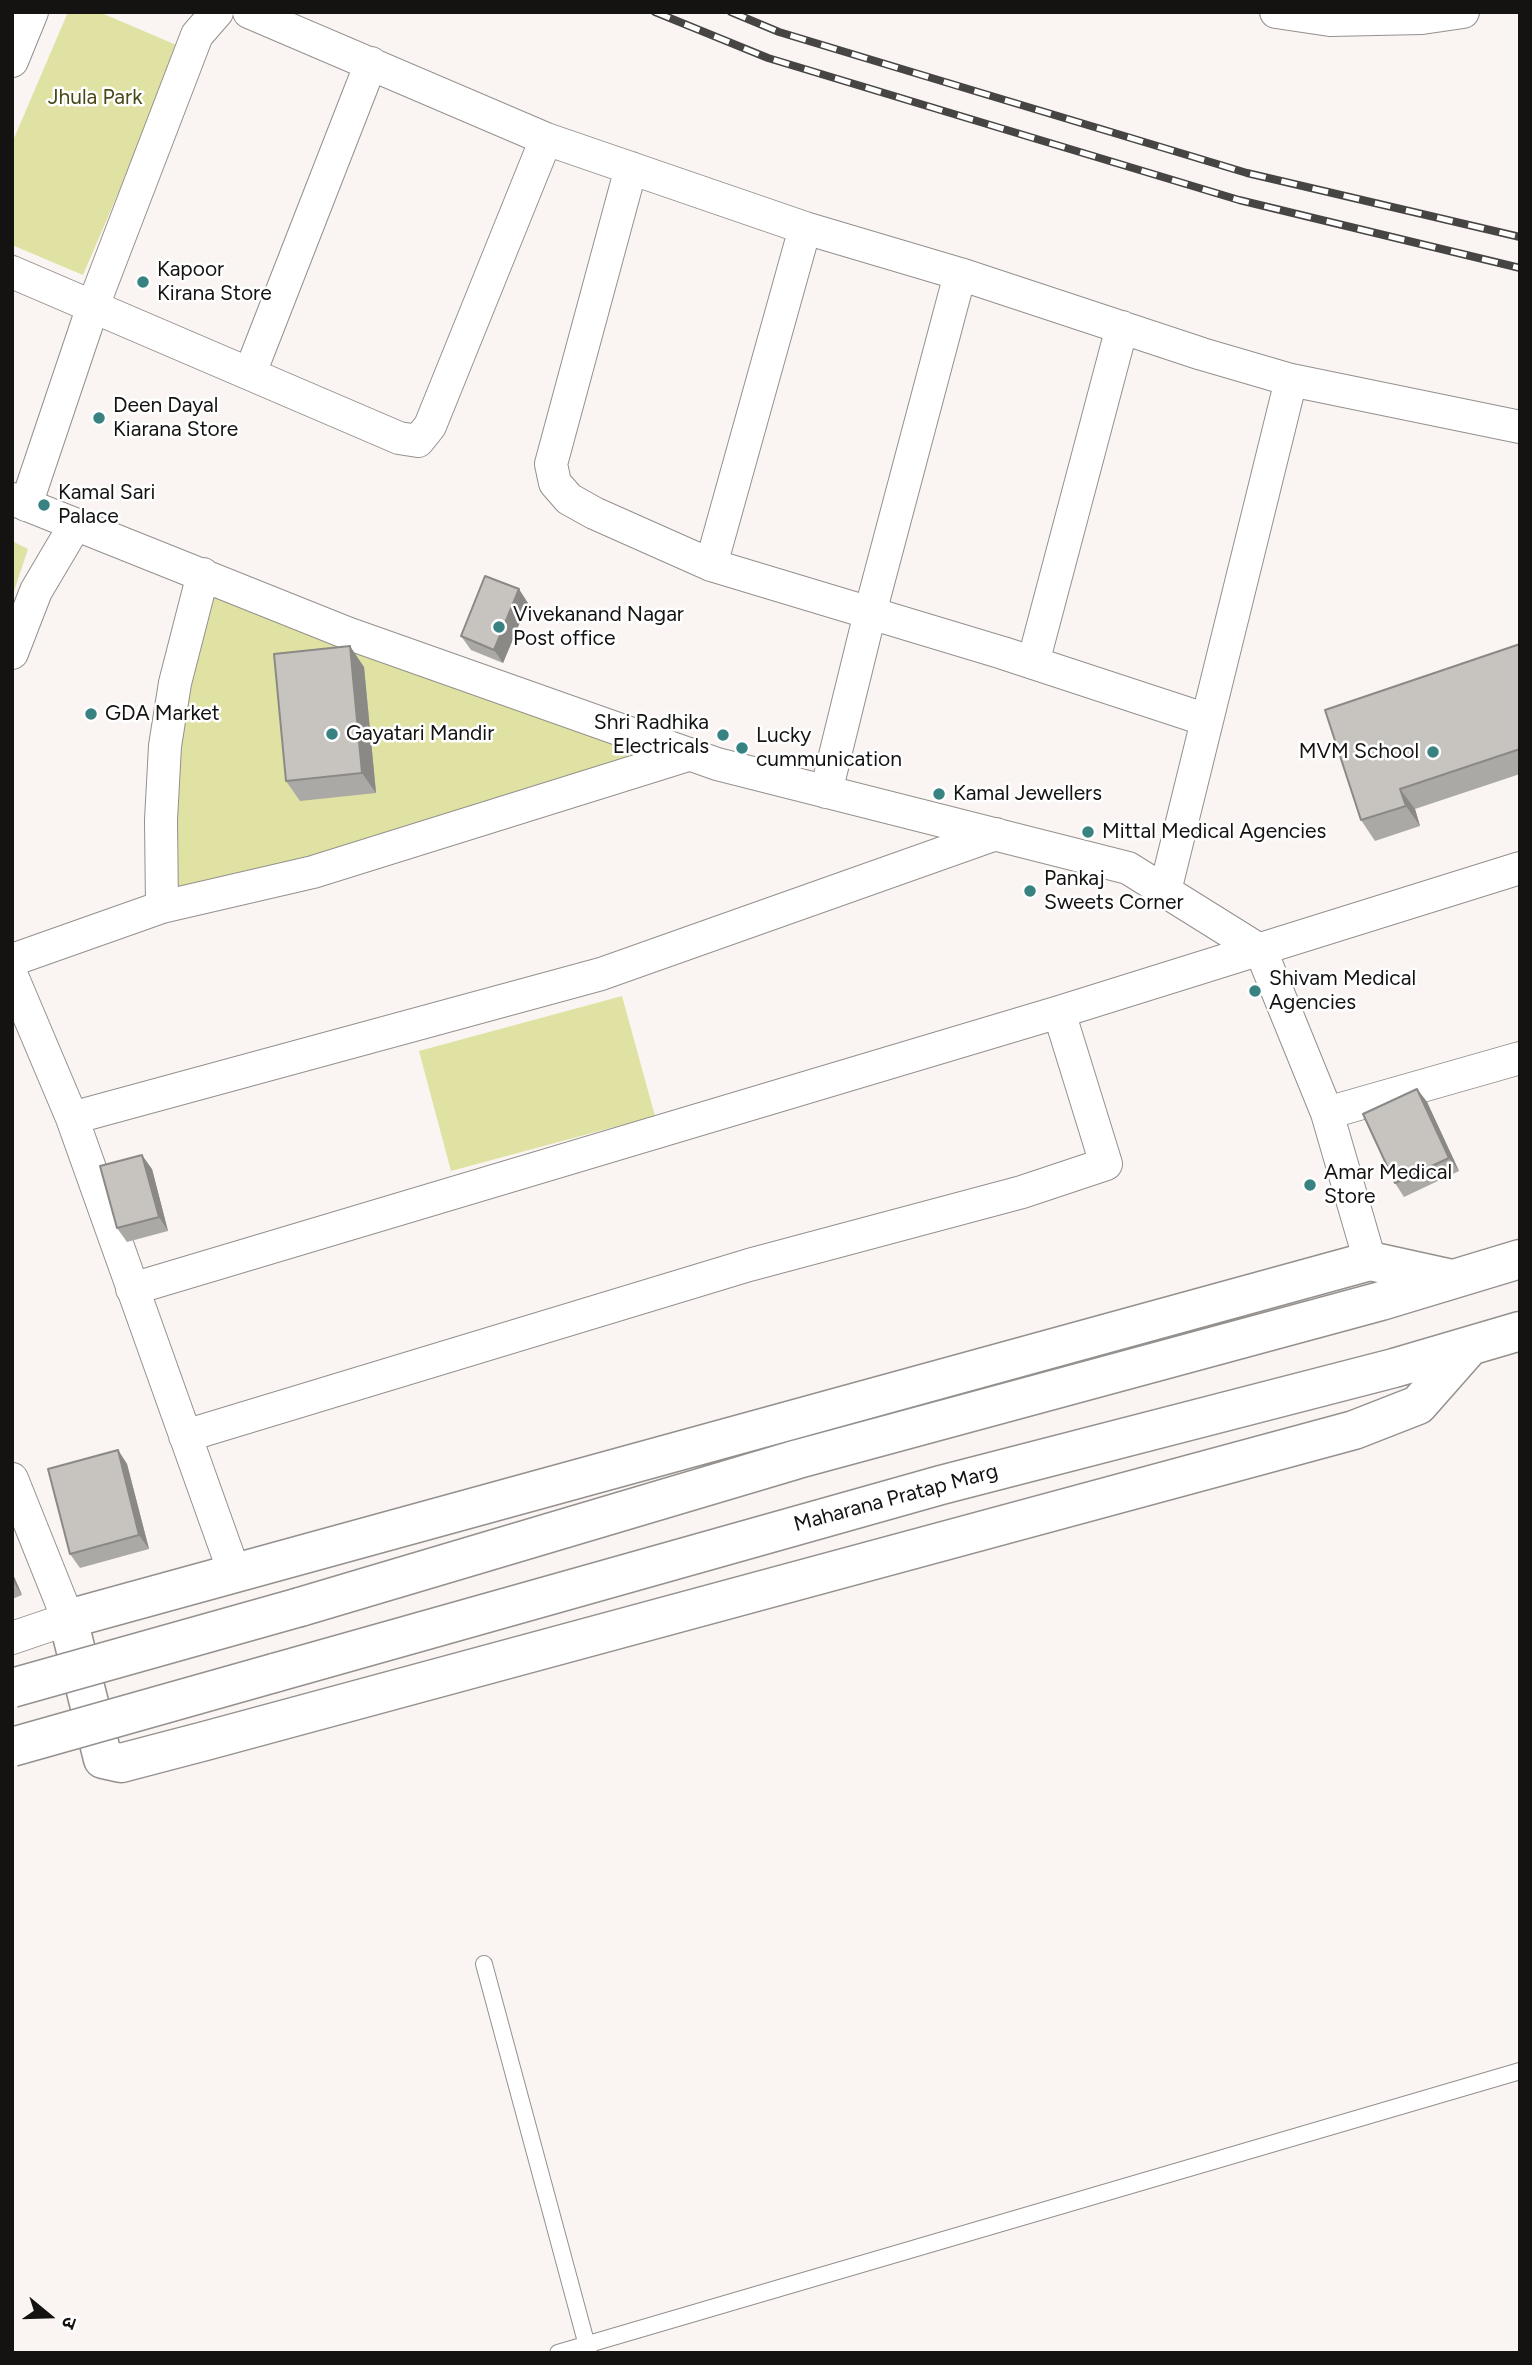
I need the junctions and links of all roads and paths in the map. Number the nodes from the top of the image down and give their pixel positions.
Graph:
1 (32, 12) edge
2 (217, 12) edge
3 (249, 12) edge
4 (1276, 12) edge
5 (1463, 12) edge
6 (12, 61) edge
7 (371, 63) junction
8 (546, 139) junction
9 (631, 168) junction
10 (805, 228) junction
11 (12, 272) edge
12 (960, 274) junction
13 (93, 306) junction
14 (1122, 327) junction
15 (250, 373) junction
16 (1291, 380) junction
17 (1520, 427) edge
18 (19, 502) edge
19 (75, 525) junction
20 (711, 565) junction
21 (203, 574) junction
22 (870, 613) junction
23 (12, 653) edge
24 (1033, 663) junction
25 (1207, 720) junction
26 (691, 754) junction
27 (827, 792) junction
28 (996, 834) junction
29 (1520, 868) edge
30 (1165, 891) junction
31 (162, 907) junction
32 (1261, 951) junction
33 (12, 960) edge
34 (12, 976) edge
35 (1059, 1012) junction
36 (1520, 1058) edge
37 (1327, 1113) junction
38 (72, 1118) junction
39 (1520, 1259) edge
40 (1370, 1261) junction
41 (1451, 1279) junction
42 (132, 1289) junction
43 (1520, 1331) edge
44 (1470, 1346) junction
45 (185, 1436) junction
46 (12, 1479) edge
47 (234, 1572) junction
48 (68, 1619) junction
49 (12, 1638) edge
50 (12, 1688) edge
51 (12, 1747) edge
52 (484, 1964) dead end
53 (1520, 2071) edge
54 (587, 2348) edge
55 (558, 2353) edge

1 - 6 street
2 - 13 street
3 - 7 street
4 - 5 street
7 - 8 street
7 - 15 street
8 - 9 street
8 - 15 street
9 - 10 street
9 - 20 street
10 - 12 street
10 - 20 street
11 - 13 street
12 - 14 street
12 - 22 street
13 - 15 street
13 - 18 street
14 - 16 street
14 - 24 street
16 - 17 street
16 - 25 street
18 - 19 street
19 - 21 street
19 - 23 street
20 - 22 street
21 - 26 street
21 - 31 street
22 - 24 street
22 - 27 street
24 - 25 street
25 - 30 street
26 - 27 street
26 - 31 street
27 - 28 street
28 - 30 street
28 - 38 street
29 - 32 street
30 - 32 street
31 - 33 street
32 - 35 street
32 - 37 street
34 - 38 street
35 - 42 street
35 - 45 street
36 - 37 street
37 - 40 street
38 - 42 street
39 - 41 main road
40 - 41 main road
40 - 47 main road
41 - 50 main road, bridge
42 - 45 street
43 - 44 main road, Maharana Pratap Marg
44 - 48 main road
44 - 51 main road, Maharana Pratap Marg, bridge
45 - 47 street
46 - 48 street
47 - 48 main road
48 - 49 street
52 - 54 lane
53 - 54 lane
54 - 55 lane

